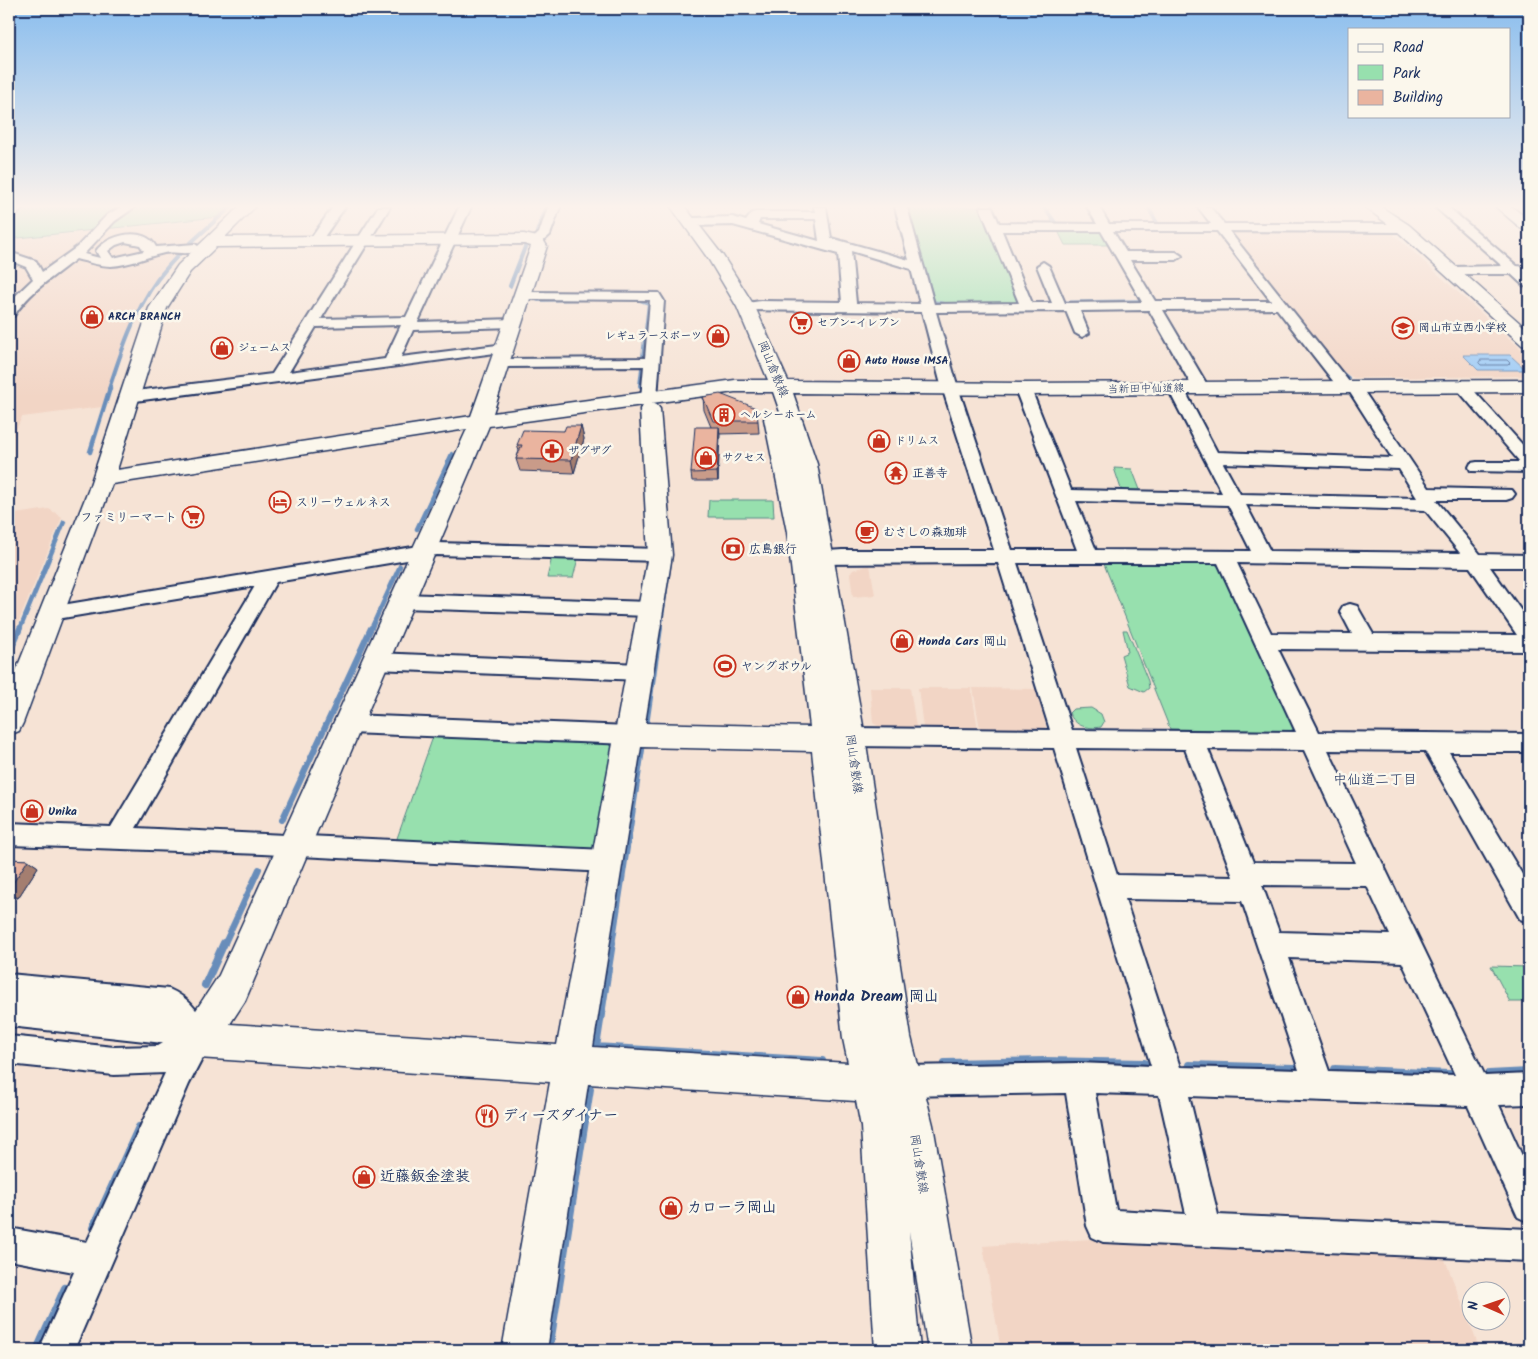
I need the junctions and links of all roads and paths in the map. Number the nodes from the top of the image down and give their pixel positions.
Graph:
1 (36, 270) edge
2 (53, 270) edge
3 (182, 270) edge
4 (344, 270) edge
5 (435, 270) edge
6 (531, 270) edge
7 (709, 270) edge
8 (725, 270) edge
9 (846, 270) edge
10 (917, 270) edge
11 (1012, 270) edge
12 (1045, 270) edge
13 (1130, 270) edge
14 (1253, 270) edge
15 (1488, 270) edge
16 (1514, 270) edge
17 (1452, 271) joint
18 (40, 280) junction
19 (1529, 283) edge
20 (523, 296) junction
21 (1062, 304) junction
22 (1150, 304) junction
23 (1280, 305) junction
24 (849, 306) junction
25 (1026, 306) junction
26 (746, 307) junction
27 (928, 308) junction
28 (9, 313) edge
29 (312, 323) junction
30 (410, 323) junction
31 (514, 324) junction
32 (1082, 333) dead end
33 (1529, 341) edge
34 (503, 355) junction
35 (391, 362) junction
36 (651, 362) junction
37 (277, 378) junction
38 (1462, 386) junction
39 (1529, 386) edge
40 (772, 388) junction
41 (1201, 388) junction
42 (1350, 388) junction
43 (951, 389) junction
44 (1176, 389) junction
45 (1023, 390) junction
46 (128, 397) junction
47 (650, 403) junction
48 (478, 427) junction
49 (1212, 457) junction
50 (1529, 462) edge
51 (1404, 464) junction
52 (1477, 467) dead end
53 (1529, 468) edge
54 (100, 485) junction
55 (1506, 494) dead end
56 (1065, 495) junction
57 (1427, 499) junction
58 (1235, 501) junction
59 (424, 551) junction
60 (660, 555) junction
61 (812, 557) junction
62 (1005, 557) junction
63 (1089, 557) junction
64 (1264, 557) junction
65 (1225, 558) junction
66 (1475, 560) junction
67 (1529, 561) edge
68 (269, 578) junction
69 (402, 601) junction
70 (650, 609) junction
71 (1350, 611) dead end
72 (52, 613) junction
73 (1529, 637) edge
74 (1263, 641) junction
75 (1368, 642) junction
76 (1529, 643) edge
77 (376, 661) junction
78 (640, 672) junction
79 (9, 723) edge
80 (349, 724) junction
81 (629, 735) junction
82 (838, 738) junction
83 (1064, 738) junction
84 (1193, 740) junction
85 (1310, 741) junction
86 (1431, 742) junction
87 (1529, 744) edge
88 (9, 834) edge
89 (118, 837) junction
90 (293, 846) junction
91 (606, 861) junction
92 (1375, 875) junction
93 (1248, 881) junction
94 (1111, 887) junction
95 (1529, 910) edge
96 (1270, 945) junction
97 (1410, 949) junction
98 (9, 988) edge
99 (9, 1012) edge
100 (198, 1040) junction
101 (9, 1050) edge
102 (571, 1064) junction
103 (1078, 1078) junction
104 (1170, 1080) junction
105 (887, 1081) junction
106 (1319, 1085) junction
107 (1529, 1090) edge
108 (1477, 1091) junction
109 (1529, 1206) edge
110 (1206, 1231) junction
111 (9, 1244) edge
112 (1529, 1245) edge
113 (97, 1260) junction
114 (56, 1350) edge
115 (524, 1350) edge
116 (897, 1350) edge
117 (950, 1350) edge

1 - 18 street
2 - 18 street
3 - 46 street
4 - 29 street
5 - 30 street
6 - 20 street
7 - 40 street, 岡山倉敷線
8 - 26 street, 岡山倉敷線
9 - 24 street
10 - 27 street
11 - 25 street
12 - 21 street
13 - 22 street
14 - 23 street
15 - 17 street
16 - 19 street
17 - 33 street
18 - 28 street
20 - 31 street
20 - 36 street
21 - 22 street
21 - 25 street
21 - 32 street
22 - 23 street
22 - 41 street
23 - 42 street
24 - 26 street
24 - 27 street
25 - 27 street
26 - 40 street, 岡山倉敷線
27 - 43 street
29 - 30 street
29 - 37 street
30 - 31 street
30 - 35 street
31 - 34 street
34 - 35 street
34 - 36 street
34 - 48 street
35 - 37 street
36 - 47 street
37 - 46 street
38 - 39 street, 当新田中仙道線
38 - 42 street, 当新田中仙道線
38 - 50 street
40 - 43 street, 当新田中仙道線
40 - 47 street
40 - 61 street, 岡山倉敷線
41 - 42 street, 当新田中仙道線
41 - 44 street, 当新田中仙道線
42 - 51 street
43 - 45 street, 当新田中仙道線
43 - 62 street
44 - 45 street, 当新田中仙道線
44 - 49 street
45 - 56 street
46 - 54 street
47 - 48 street
47 - 60 street
48 - 54 street
48 - 59 street
49 - 51 street
49 - 58 street
51 - 57 street
52 - 53 street
54 - 72 street
55 - 57 street
56 - 58 street
56 - 63 street
57 - 58 street
57 - 66 street
58 - 64 street
59 - 60 street
59 - 68 street
59 - 69 street
60 - 70 street
61 - 62 street
61 - 82 street, 岡山倉敷線
62 - 63 street
62 - 83 street
63 - 65 street
64 - 65 street
64 - 66 street
65 - 74 street
66 - 67 street
66 - 73 street
68 - 72 street
68 - 89 street
69 - 70 street
69 - 77 street
70 - 78 street
71 - 75 street
72 - 79 street
74 - 75 street
74 - 85 street
75 - 76 street
77 - 78 street
77 - 80 street
78 - 81 street
80 - 81 street
80 - 90 street
81 - 82 street
81 - 91 street
82 - 83 street
82 - 105 street, 岡山倉敷線
83 - 84 street
83 - 94 street
84 - 85 street
84 - 93 street
85 - 86 street
85 - 92 street
86 - 87 street
86 - 95 street
88 - 89 street
89 - 90 street
90 - 91 street
90 - 100 street
91 - 102 street
92 - 93 street
92 - 97 street
93 - 94 street
93 - 96 street
94 - 104 street
96 - 97 street
96 - 106 street
97 - 108 street
98 - 100 street
99 - 100 street
100 - 101 street
100 - 102 street
100 - 113 street
102 - 105 street
102 - 115 street
103 - 104 street
103 - 105 street
103 - 110 street
104 - 106 street
104 - 110 street
105 - 116 street, 岡山倉敷線
105 - 117 street, 岡山倉敷線
106 - 108 street
107 - 108 street
108 - 109 street
110 - 112 street
111 - 113 street
113 - 114 street

